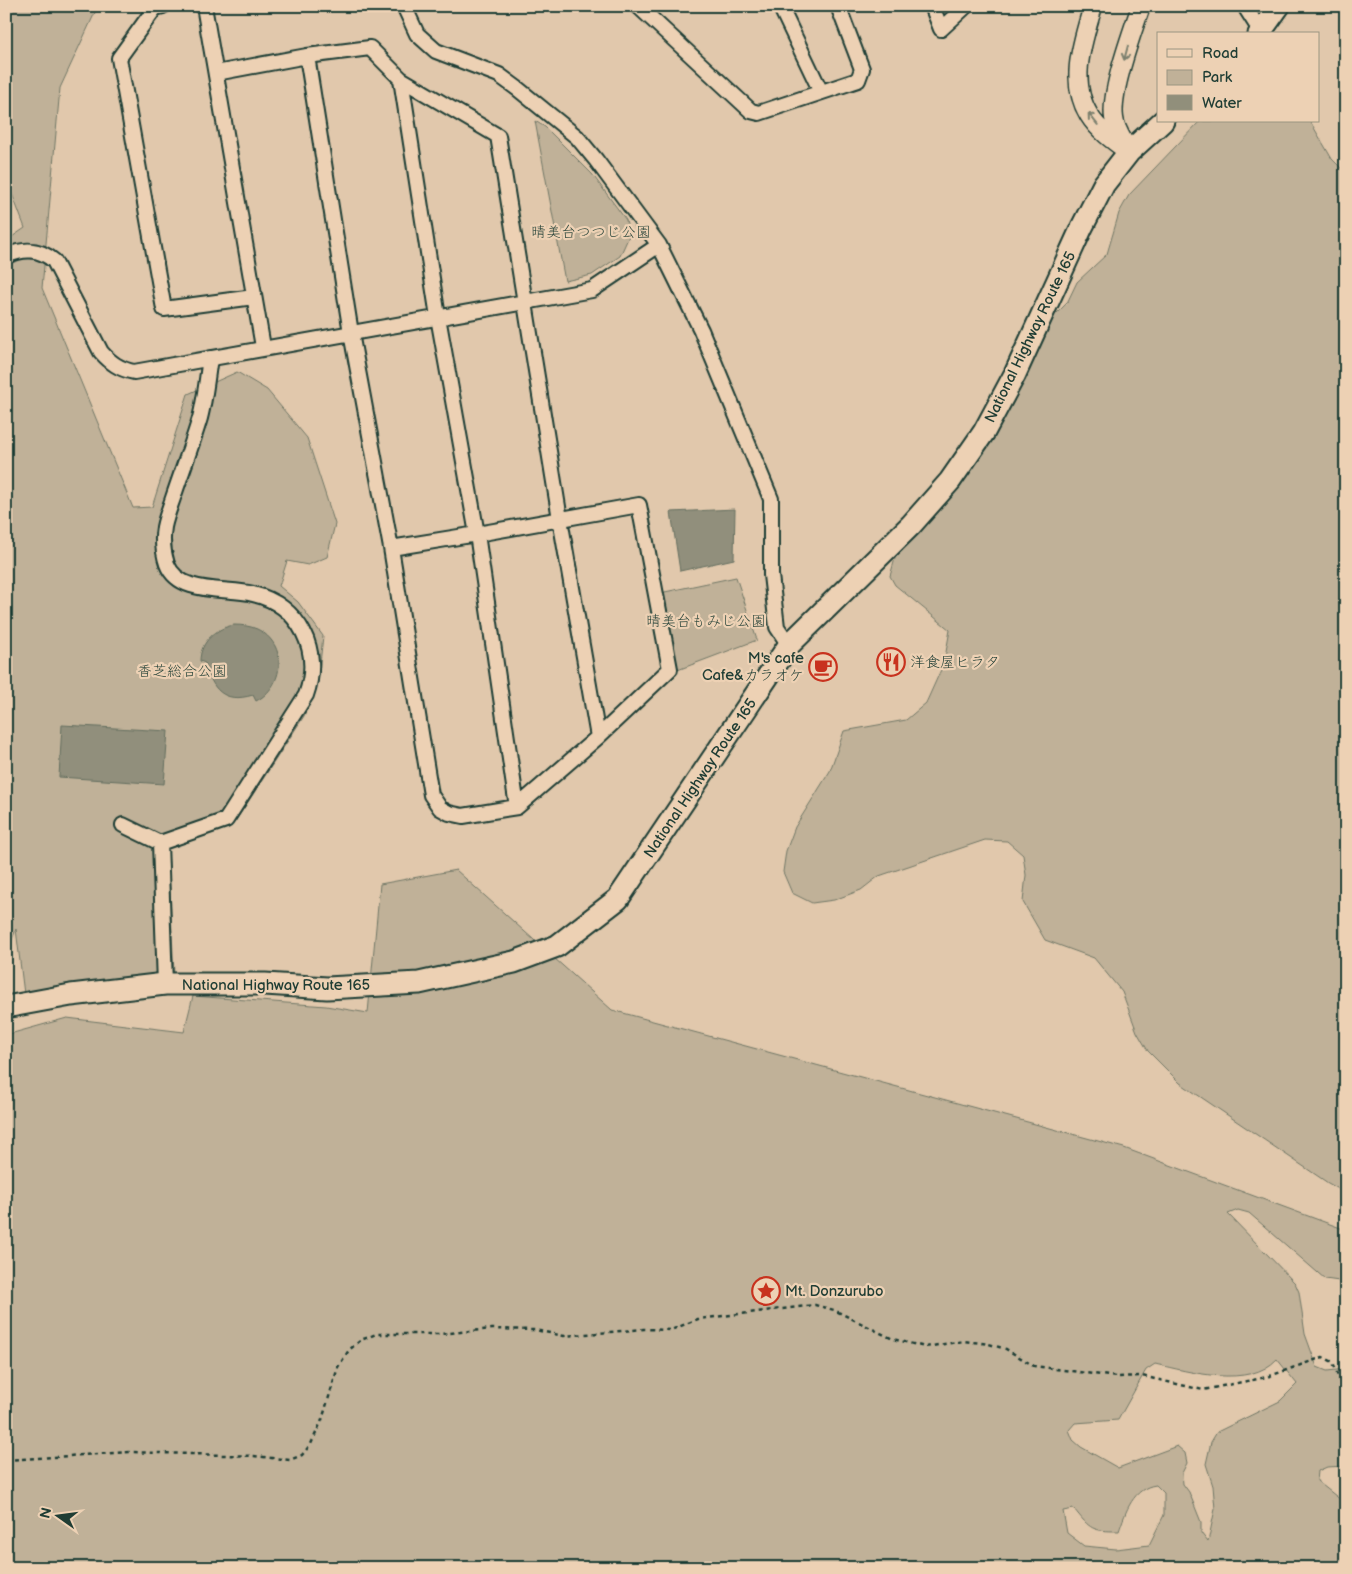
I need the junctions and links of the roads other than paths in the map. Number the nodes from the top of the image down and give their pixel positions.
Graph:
1 (163, 6) edge
2 (204, 6) edge
3 (404, 6) edge
4 (638, 6) edge
5 (780, 6) edge
6 (838, 6) edge
7 (932, 6) edge
8 (966, 6) edge
9 (1093, 6) edge
10 (1141, 6) edge
11 (1249, 6) edge
12 (1279, 6) edge
13 (1259, 32) edge
14 (1261, 32) edge
15 (307, 56) junction
16 (216, 73) junction
17 (401, 79) junction
18 (821, 92) junction
19 (1162, 122) edge
20 (1129, 152) junction
21 (659, 246) junction
22 (6, 256) edge
23 (254, 297) junction
24 (524, 302) junction
25 (438, 317) junction
26 (351, 332) junction
27 (263, 347) junction
28 (210, 358) junction
29 (560, 519) junction
30 (477, 534) junction
31 (391, 548) junction
32 (790, 645) junction
33 (598, 737) junction
34 (517, 807) junction
35 (123, 825) dead end
36 (160, 843) junction
37 (166, 984) junction
38 (6, 1007) edge

1 - 23 street
2 - 16 street
3 - 21 street
4 - 18 street
5 - 18 street
6 - 18 street
7 - 8 street
20 -> 9 main road
10 -> 20 main road
11 - 13 street
12 - 14 highway
15 - 16 street
15 - 17 street
15 - 26 street
16 - 23 street
17 - 24 street
17 - 25 street
19 - 20 highway, National Highway Route 165
20 - 32 highway, National Highway Route 165
21 - 24 street
21 - 32 street
22 - 28 street
23 - 27 street
24 - 25 street
24 - 29 street
25 - 26 street
25 - 30 street
26 - 27 street
26 - 31 street
27 - 28 street
28 - 36 street
29 - 30 street
29 - 33 street
29 - 33 street
30 - 31 street
30 - 34 street
31 - 34 street
32 - 37 highway, National Highway Route 165
33 - 34 street
35 - 36 street
36 - 37 street
37 - 38 highway, National Highway Route 165

